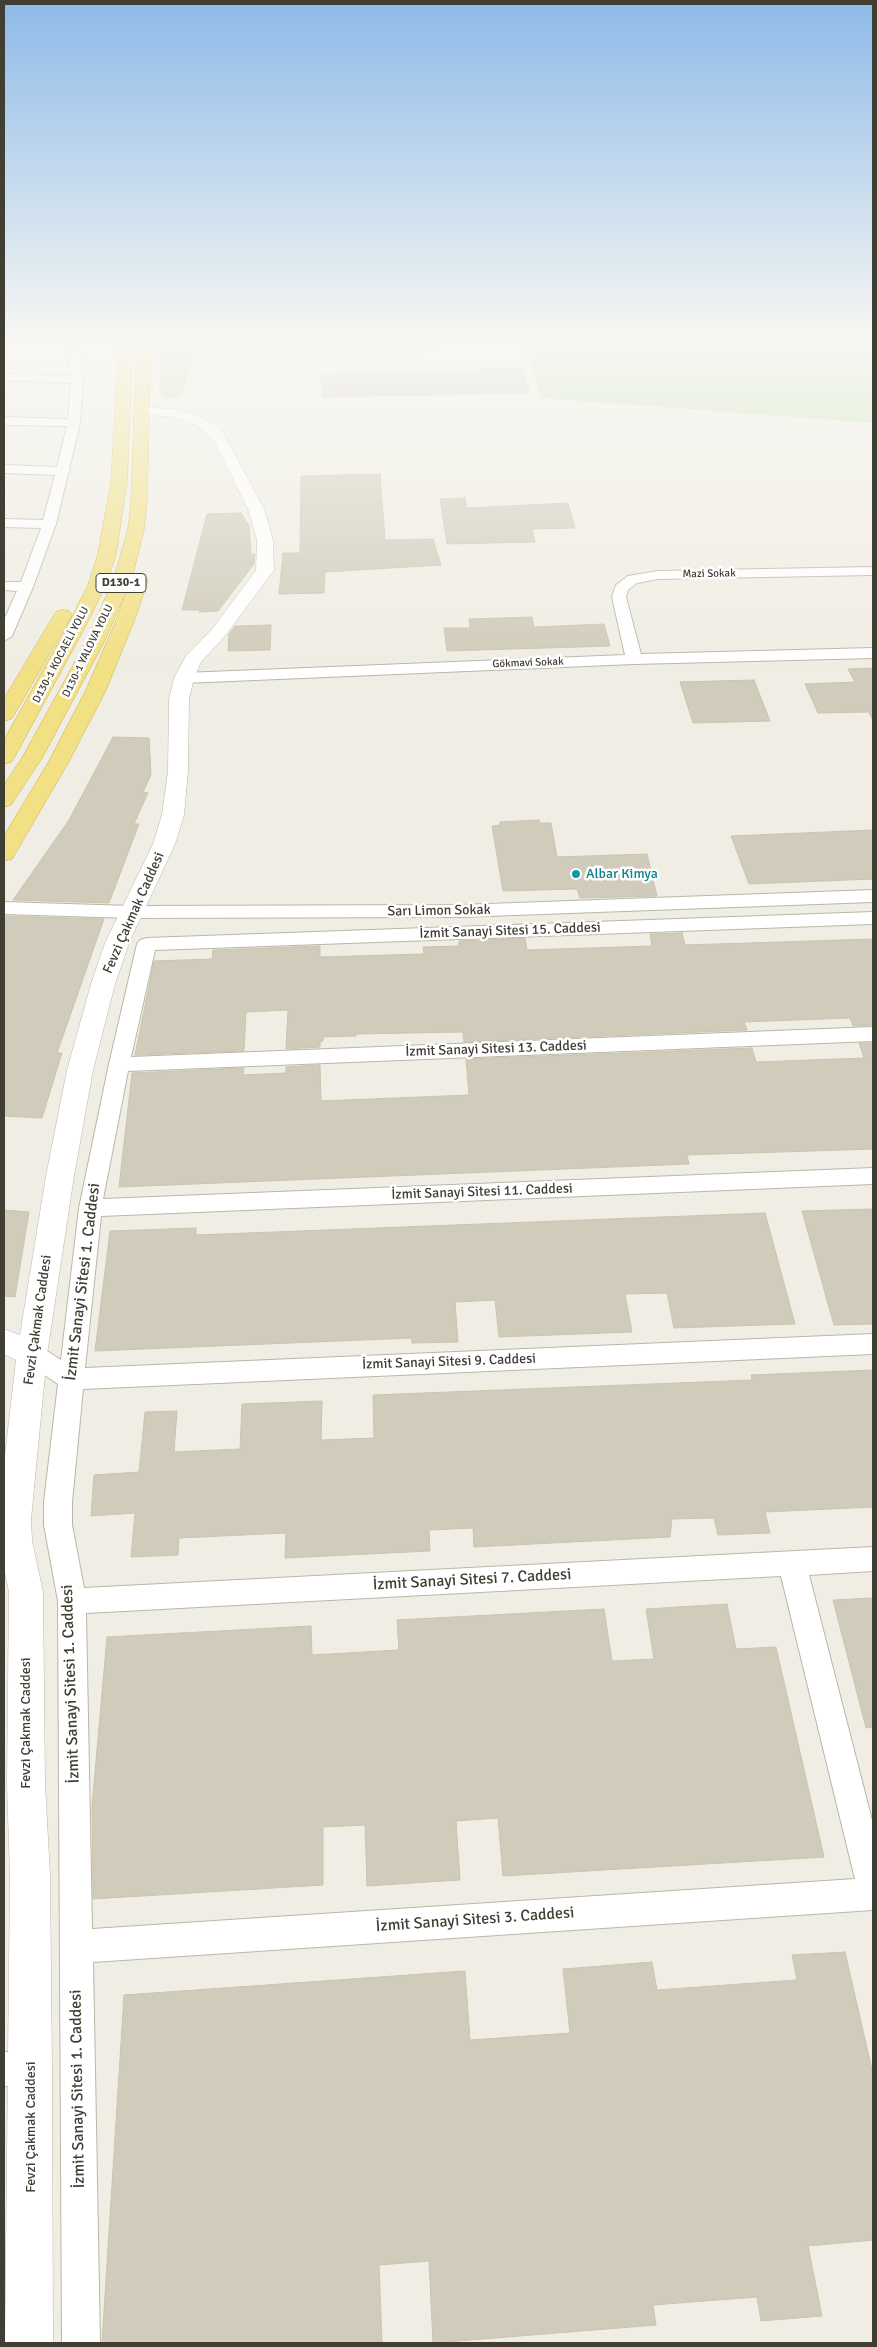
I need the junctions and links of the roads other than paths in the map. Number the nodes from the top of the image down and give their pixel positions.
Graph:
1 (69, 448) edge
2 (121, 448) edge
3 (141, 448) edge
4 (224, 448) edge
5 (4, 468) edge
6 (64, 470) junction
7 (119, 482) junction
8 (4, 523) edge
9 (49, 524) junction
10 (136, 529) junction
11 (873, 570) edge
12 (81, 577) dead end
13 (4, 586) edge
14 (26, 587) junction
15 (69, 603) dead end
16 (4, 636) edge
17 (873, 653) edge
18 (634, 659) junction
19 (184, 678) junction
20 (4, 715) edge
21 (4, 758) edge
22 (4, 801) edge
23 (4, 854) edge
24 (873, 896) edge
25 (4, 908) edge
26 (131, 912) junction
27 (873, 918) edge
28 (147, 944) joint
29 (873, 1034) edge
30 (119, 1064) junction
31 (873, 1176) edge
32 (90, 1208) junction
33 (873, 1344) edge
34 (18, 1347) edge
35 (70, 1379) junction
36 (9, 1519) edge
37 (873, 1559) edge
38 (792, 1563) junction
39 (72, 1601) junction
40 (15, 1783) edge
41 (873, 1886) edge
42 (873, 1894) edge
43 (76, 1947) junction
44 (18, 2069) edge
45 (30, 2343) edge
46 (81, 2343) edge

1 - 6 street
2 - 7 highway, D130-1 KOCAELİ YOLU / D130-1
3 - 10 highway, D130-1 YALOVA YOLU / D130-1
4 - 19 street, Fevzi Çakmak Caddesi
5 - 6 street
6 - 9 street
7 - 12 highway
7 - 21 highway, D130-1 KOCAELİ YOLU / D130-1
8 - 9 street
9 - 14 street
10 - 22 highway, D130-1 YALOVA YOLU / D130-1
10 - 23 highway
11 - 18 street, Mazi Sokak
13 - 14 street
14 - 16 street
15 - 20 highway
17 - 18 street, Gökmavi Sokak
18 - 19 street, Gökmavi Sokak
19 - 26 street, Fevzi Çakmak Caddesi
24 - 26 street, Sarı Limon Sokak
25 - 26 street, Sarı Limon Sokak
26 - 34 street, Fevzi Çakmak Caddesi
27 - 28 street, İzmit Sanayi Sitesi 15. Caddesi
28 - 30 street, İzmit Sanayi Sitesi 1. Caddesi
29 - 30 street, İzmit Sanayi Sitesi 13. Caddesi
30 - 32 street, İzmit Sanayi Sitesi 1. Caddesi
31 - 32 street, İzmit Sanayi Sitesi 11. Caddesi
32 - 35 street, İzmit Sanayi Sitesi 1. Caddesi
33 - 35 street, İzmit Sanayi Sitesi 9. Caddesi
34 - 35 street
34 - 36 street, Fevzi Çakmak Caddesi
35 - 39 street, İzmit Sanayi Sitesi 1. Caddesi
36 - 40 street, Fevzi Çakmak Caddesi
37 - 38 street, İzmit Sanayi Sitesi 7. Caddesi
38 - 39 street, İzmit Sanayi Sitesi 7. Caddesi
38 - 41 street
39 - 43 street, İzmit Sanayi Sitesi 1. Caddesi
40 - 44 street, Fevzi Çakmak Caddesi
42 - 43 street, İzmit Sanayi Sitesi 3. Caddesi
43 - 46 street, İzmit Sanayi Sitesi 1. Caddesi
44 - 45 street, Fevzi Çakmak Caddesi

